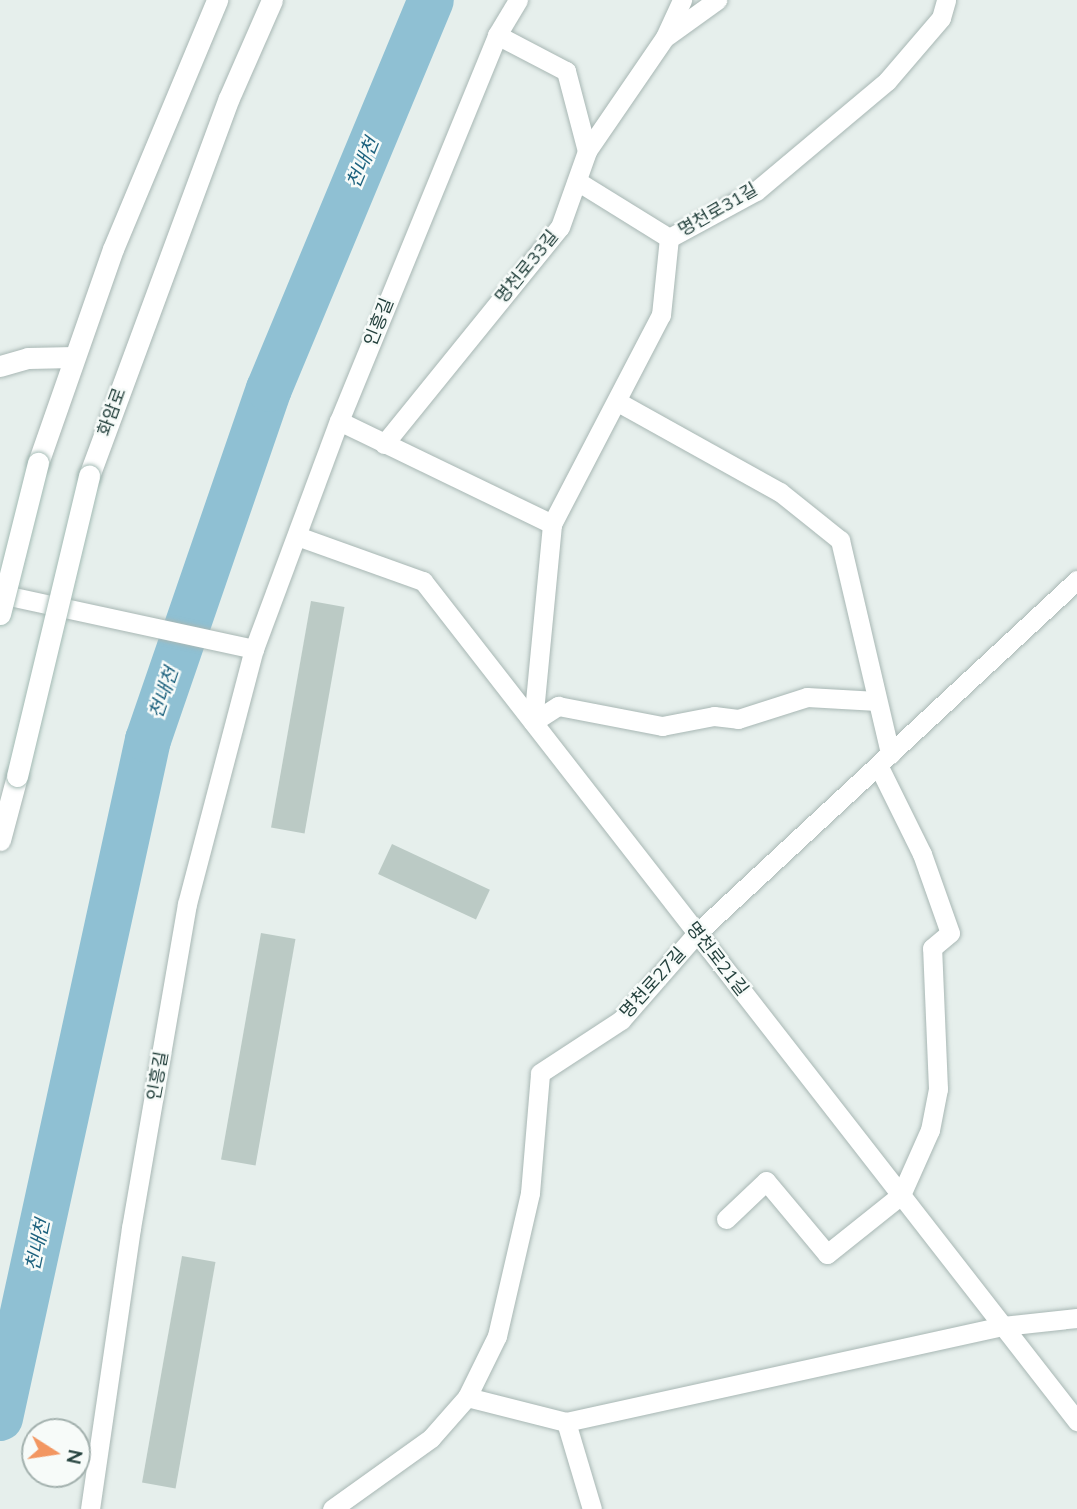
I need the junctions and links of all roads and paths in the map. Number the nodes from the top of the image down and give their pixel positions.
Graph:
1 (217, 0) edge
2 (272, 0) edge
3 (518, 0) edge
4 (682, 0) edge
5 (717, 0) edge
6 (946, 0) edge
7 (497, 35) junction
8 (665, 37) junction
9 (587, 151) junction
10 (577, 181) junction
11 (669, 238) junction
12 (74, 357) junction
13 (0, 366) edge
14 (618, 402) junction
15 (339, 421) junction
16 (384, 444) junction
17 (552, 524) junction
18 (297, 536) junction
19 (1077, 580) edge
20 (0, 594) edge
21 (0, 614) edge
22 (254, 649) junction
23 (877, 701) junction
24 (533, 722) junction
25 (884, 759) junction
26 (0, 840) edge
27 (697, 933) junction
28 (901, 1195) junction
29 (726, 1219) dead end
30 (1077, 1318) edge
31 (1003, 1326) junction
32 (467, 1397) junction
33 (1077, 1421) edge
34 (566, 1422) junction
35 (90, 1509) edge
36 (332, 1509) edge
37 (592, 1509) edge

1 - 12 main road
2 - 26 main road, 화암로, bridge
3 - 7 street, 인흥길
4 - 8 street, 명천로33길
5 - 8 street, 명천로33길
6 - 11 street, 명천로31길
7 - 9 street
7 - 15 street, 인흥길
8 - 9 street, 명천로33길
9 - 10 street, 명천로33길
10 - 11 street
10 - 16 street, 명천로33길
11 - 14 street, 명천로31길
12 - 13 main road
12 - 21 main road, bridge
14 - 17 street, 명천로31길
14 - 23 street
15 - 16 street
15 - 18 street, 인흥길
16 - 17 street
17 - 24 street, 명천로31길
18 - 22 street, 인흥길
18 - 24 street, 명천로21길
19 - 25 street, 명천로27길
20 - 22 street
22 - 35 street, 인흥길
23 - 24 street
23 - 25 street
24 - 27 street, 명천로21길
25 - 27 street, 명천로27길
25 - 28 street
27 - 28 street, 명천로21길
27 - 32 street, 명천로27길
28 - 29 street
28 - 31 street, 명천로21길
30 - 31 street
31 - 33 street, 명천로21길
31 - 34 street
32 - 34 street
32 - 36 street, 명천로27길
34 - 37 street

